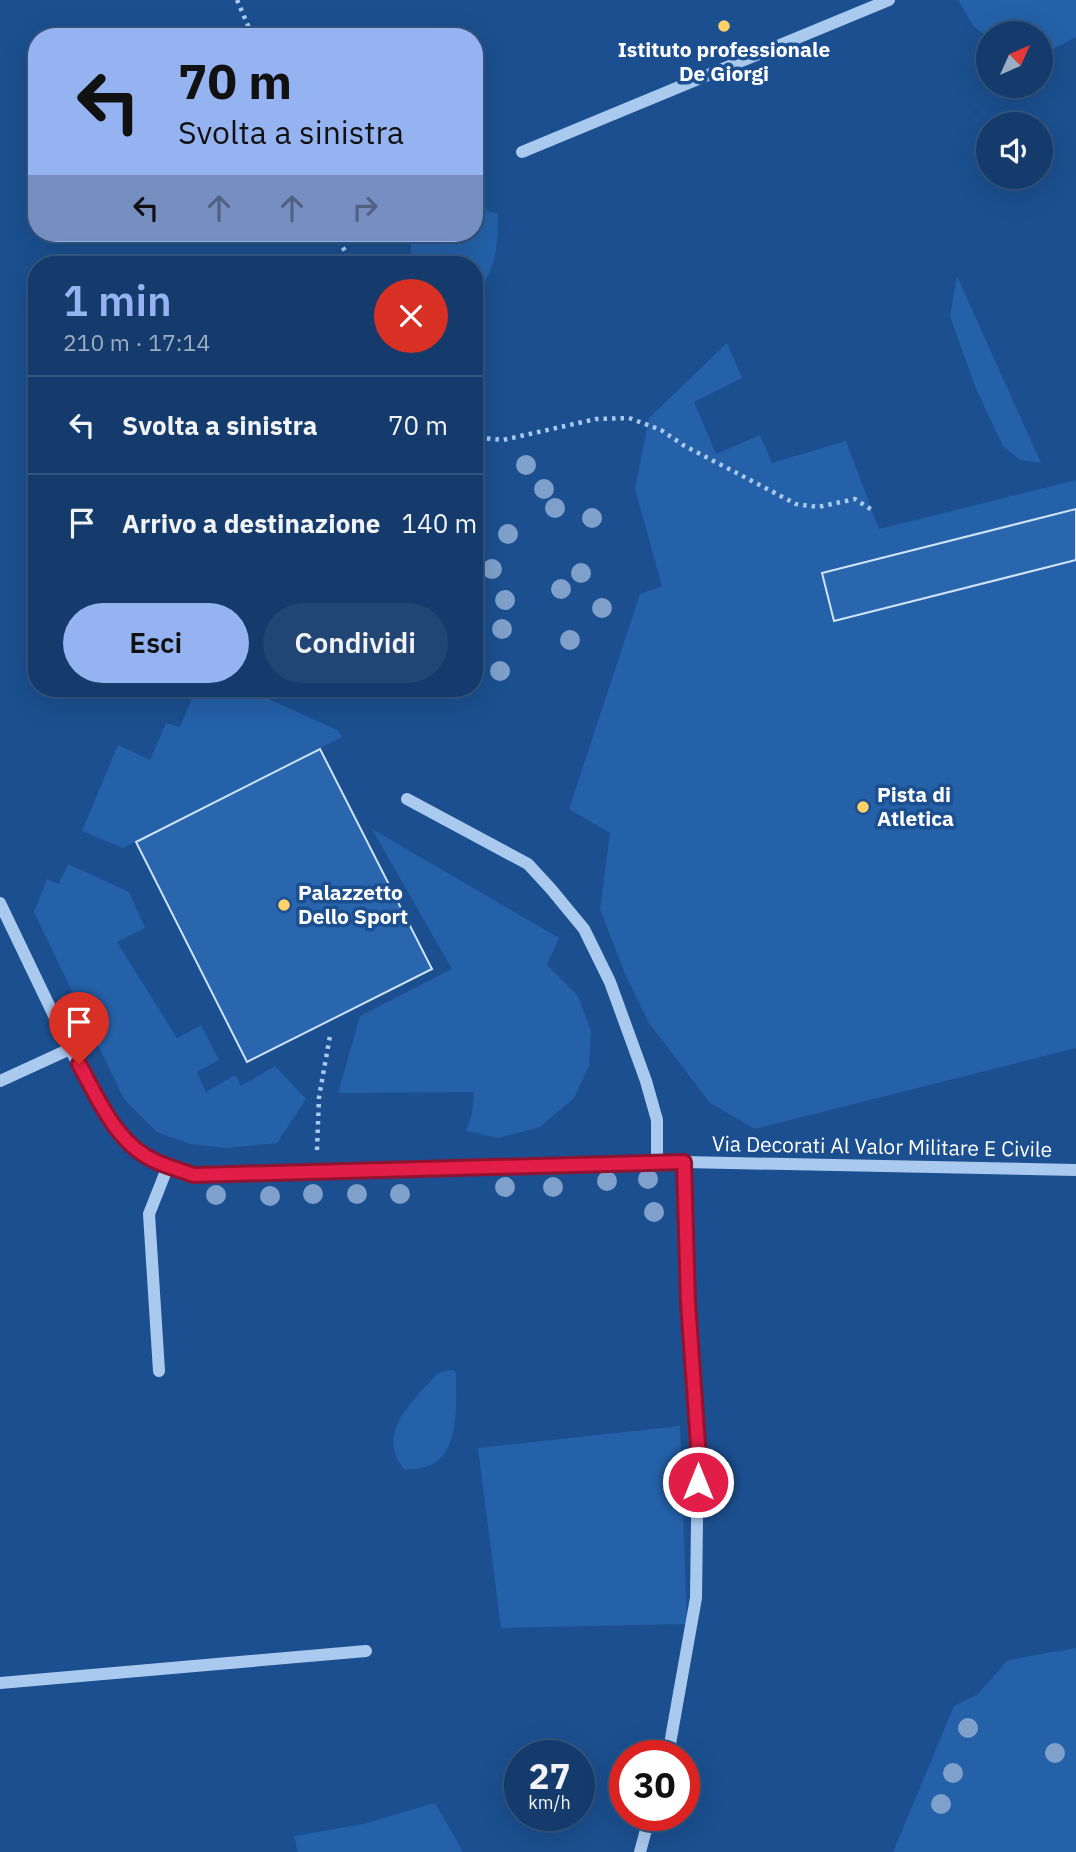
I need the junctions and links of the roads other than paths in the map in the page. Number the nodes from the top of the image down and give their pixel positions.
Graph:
1 (889, 0) edge
2 (522, 152) dead end
3 (407, 799) dead end
4 (0, 903) edge
5 (70, 1049) junction
6 (0, 1082) edge
7 (684, 1162) junction
8 (657, 1163) junction
9 (168, 1166) junction
10 (1076, 1170) edge
11 (159, 1371) dead end
12 (366, 1651) dead end
13 (0, 1683) edge
14 (671, 1740) edge
15 (646, 1831) edge
16 (640, 1852) edge

1 - 2 street
3 - 8 street
4 - 5 street, Via Decorati Al Valor Militare E Civile
5 - 6 street
5 - 9 street, Via Decorati Al Valor Militare E Civile
7 - 8 street, Via Decorati Al Valor Militare E Civile
7 - 10 street, Via Decorati Al Valor Militare E Civile
7 - 14 street
8 - 9 street, Via Decorati Al Valor Militare E Civile
9 - 11 street
12 - 13 street
15 - 16 street

